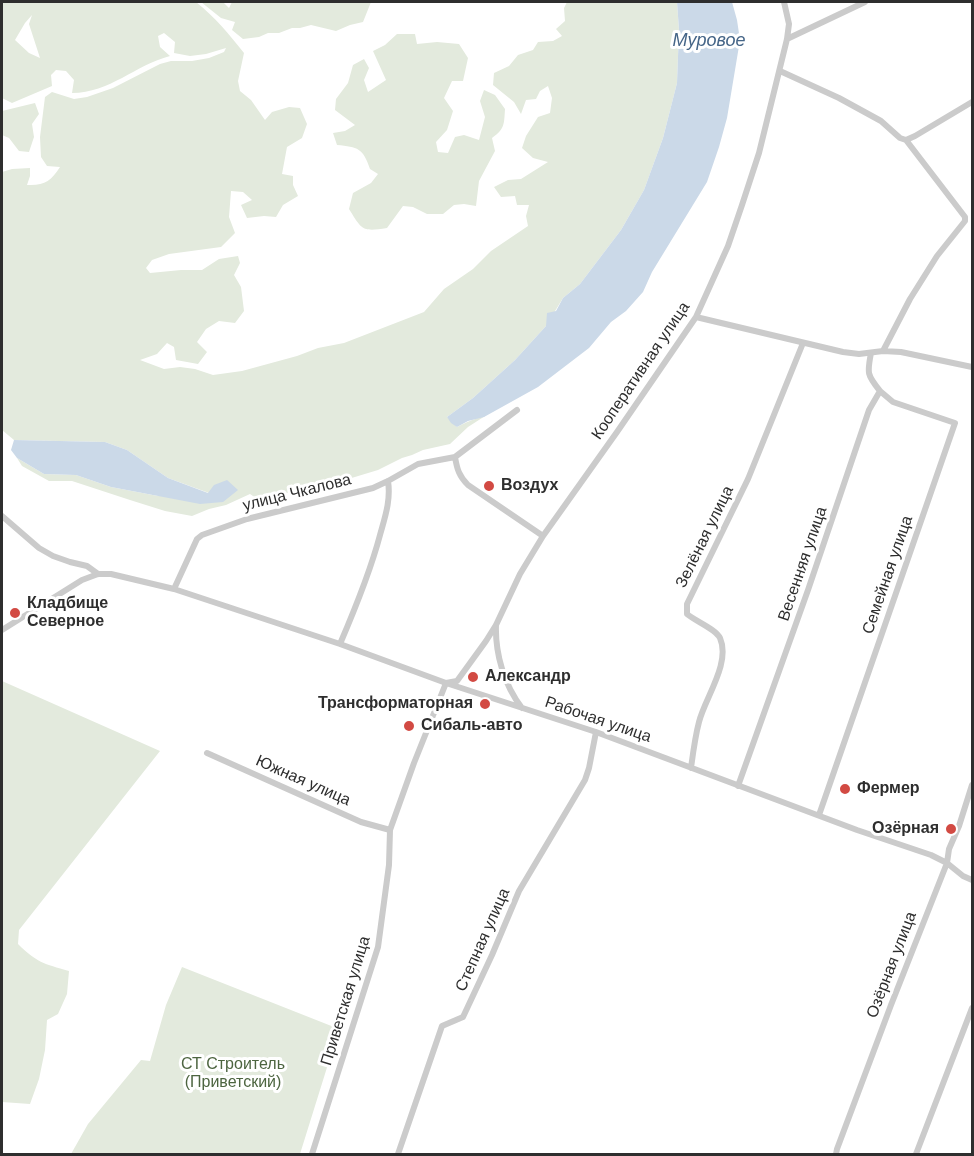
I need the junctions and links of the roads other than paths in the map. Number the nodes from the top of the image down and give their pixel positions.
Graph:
1 (784, 2) edge
2 (866, 2) edge
3 (787, 39) junction
4 (780, 71) junction
5 (972, 102) edge
6 (906, 140) junction
7 (696, 317) junction
8 (803, 343) junction
9 (883, 351) junction
10 (871, 353) junction
11 (972, 367) edge
12 (880, 391) junction
13 (517, 410) dead end
14 (455, 457) junction
15 (388, 481) junction
16 (2, 516) edge
17 (543, 536) junction
18 (98, 574) junction
19 (174, 589) junction
20 (496, 625) junction
21 (2, 630) edge
22 (340, 644) junction
23 (446, 683) junction
24 (522, 708) junction
25 (596, 732) junction
26 (207, 753) dead end
27 (691, 768) junction
28 (972, 785) edge
29 (738, 786) junction
30 (819, 815) junction
31 (390, 830) junction
32 (947, 863) junction
33 (972, 880) edge
34 (972, 1008) edge
35 (312, 1155) edge
36 (398, 1155) edge
37 (836, 1155) edge
38 (916, 1155) edge

1 - 3 street, Кооперативная улица
2 - 3 street
3 - 4 street, Кооперативная улица
4 - 6 street
4 - 7 street, Кооперативная улица
5 - 6 street
6 - 9 street
7 - 8 street
7 - 17 street, Кооперативная улица
8 - 10 street
8 - 27 street, Зелёная улица
9 - 10 street
9 - 11 street
10 - 12 street
12 - 29 street, Весенняя улица
12 - 30 street, Семейная улица
13 - 14 street, улица Чкалова
14 - 15 street, улица Чкалова
14 - 17 street
15 - 19 street, улица Чкалова
15 - 22 street
16 - 18 street, Рабочая улица
17 - 20 street, Кооперативная улица
18 - 19 street, Рабочая улица
18 - 21 street
19 - 22 street, Рабочая улица
20 - 23 street, Кооперативная улица
20 - 24 street
22 - 23 street, Рабочая улица
23 - 24 street, Рабочая улица
23 - 31 street, Приветская улица
24 - 25 street, Рабочая улица
25 - 27 street, Рабочая улица
25 - 36 street, Степная улица
26 - 31 street, Южная улица
27 - 29 street, Рабочая улица
28 - 32 street, Озёрная улица
29 - 30 street, Рабочая улица
30 - 32 street, Рабочая улица
31 - 35 street, Приветская улица
32 - 33 street, Рабочая улица
32 - 37 street, Озёрная улица
34 - 38 street

